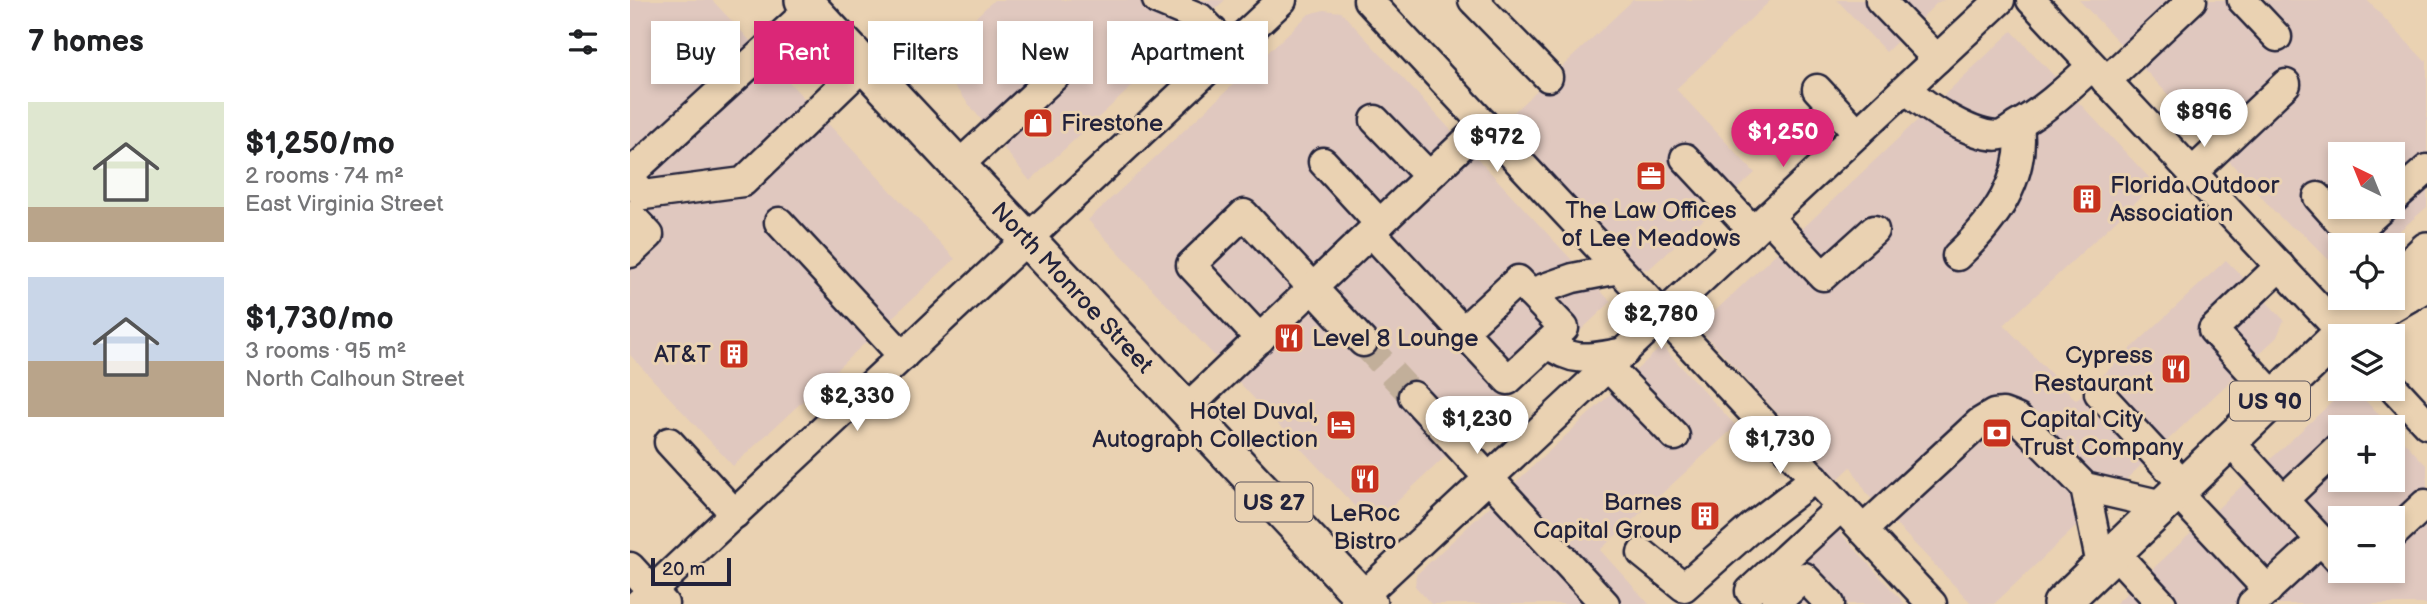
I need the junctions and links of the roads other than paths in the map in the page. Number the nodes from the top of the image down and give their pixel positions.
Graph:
1 (1157, 0) edge
2 (1282, 0) edge
3 (1368, 0) edge
4 (1473, 0) edge
5 (1880, 0) edge
6 (2000, 0) edge
7 (2031, 0) edge
8 (2192, 0) edge
9 (2242, 0) edge
10 (807, 4) edge
11 (1203, 21) edge
12 (1260, 21) edge
13 (2277, 37) dead end
14 (1937, 59) junction
15 (864, 65) junction
16 (2099, 73) junction
17 (1548, 77) dead end
18 (1046, 84) edge
19 (1193, 84) edge
20 (2286, 84) dead end
21 (1817, 89) dead end
22 (1906, 89) junction
23 (1375, 120) dead end
24 (1484, 124) junction
25 (2019, 125) junction
26 (1858, 133) junction
27 (1685, 158) dead end
28 (1323, 162) dead end
29 (959, 165) junction
30 (2427, 169) edge
31 (2192, 173) junction
32 (630, 174) edge
33 (1429, 176) junction
34 (630, 180) edge
35 (2405, 188) edge
36 (2318, 197) dead end
37 (2328, 208) edge
38 (630, 215) edge
39 (2338, 219) edge
40 (2370, 219) edge
41 (779, 222) dead end
42 (1761, 224) junction
43 (1874, 230) dead end
44 (1381, 234) junction
45 (1028, 239) junction
46 (2427, 250) edge
47 (630, 253) edge
48 (1957, 256) dead end
49 (2280, 266) junction
50 (1619, 269) junction
51 (2405, 271) edge
52 (2427, 283) edge
53 (1314, 287) junction
54 (1530, 293) junction
55 (2366, 310) edge
56 (1663, 315) junction
57 (2334, 324) edge
58 (2353, 324) edge
59 (2359, 324) edge
60 (1463, 331) junction
61 (1260, 339) junction
62 (1363, 342) tunnel mouth
63 (1548, 343) junction
64 (2328, 348) edge
65 (903, 356) junction
66 (1616, 359) junction
67 (2099, 393) dead end
68 (1413, 396) tunnel mouth
69 (2275, 397) junction
70 (2405, 401) edge
71 (1187, 408) junction
72 (2427, 424) edge
73 (1675, 436) dead end
74 (2229, 441) junction
75 (669, 442) dead end
76 (2328, 457) edge
77 (1489, 478) junction
78 (1815, 478) junction
79 (2085, 486) junction
80 (2175, 494) junction
81 (2283, 499) junction
82 (2425, 504) dead end
83 (1841, 507) junction
84 (736, 514) junction
85 (2405, 523) edge
86 (1863, 530) junction
87 (2321, 540) junction
88 (2328, 548) edge
89 (1642, 553) dead end
90 (2108, 559) junction
91 (630, 567) edge
92 (1762, 597) edge
93 (2260, 597) edge
94 (652, 600) edge
95 (1362, 601) edge
96 (1605, 604) edge
97 (1830, 604) edge
98 (1932, 604) edge
99 (2061, 604) edge
100 (2162, 604) edge

1 - 11 street
2 - 12 street
3 - 24 street
4 - 17 street
5 - 14 street
6 - 14 street
7 - 16 street
8 - 16 street
9 - 13 street
10 - 15 main road, North Monroe Street / US 27
10 - 32 street
14 - 22 street
15 - 29 main road, North Monroe Street / US 27
15 - 34 street
16 - 25 street
16 - 31 street
18 - 29 street
19 - 45 street
20 - 31 street
21 - 26 street
22 - 25 street
22 - 26 street
23 - 33 street
24 - 33 street
24 - 50 street
25 - 48 street
26 - 42 street
27 - 42 street
28 - 44 street
29 - 45 main road, North Monroe Street / US 27
30 - 35 street
31 - 49 street
33 - 44 street
36 - 37 street
38 - 47 street
39 - 40 street
41 - 65 street
42 - 43 street
42 - 56 street
44 - 53 street
44 - 60 street
45 - 65 street
45 - 71 main road, North Monroe Street / US 27
46 - 51 main road
49 - 57 street
49 - 69 street
50 - 54 street
50 - 56 street
52 - 59 main road, US 90
53 - 61 street
53 - 61 street
53 - 62 street
54 - 60 street
54 - 63 street
55 - 58 main road, US 90
56 - 66 street
56 - 78 street
60 - 63 street
61 - 71 street
63 - 66 street
64 - 69 main road, US 90
65 - 84 street
66 - 73 street
66 - 77 street
67 - 80 street
68 - 77 street
69 - 74 main road, US 90
70 - 72 street
71 - 95 main road, North Monroe Street / US 27
74 - 80 main road, US 90
74 - 81 street
75 - 84 street
76 - 81 street
77 - 95 street
77 - 96 street
78 - 83 street
78 - 89 street
79 - 80 street
79 - 86 street
79 - 90 street
80 - 90 main road, US 90
80 - 93 street
81 - 87 street
82 - 85 street
83 - 86 street
83 - 92 street
84 - 94 street
86 - 98 street
87 - 88 street
87 - 93 street
90 - 99 main road, US 90
90 - 100 street
91 - 94 street
92 - 97 street

